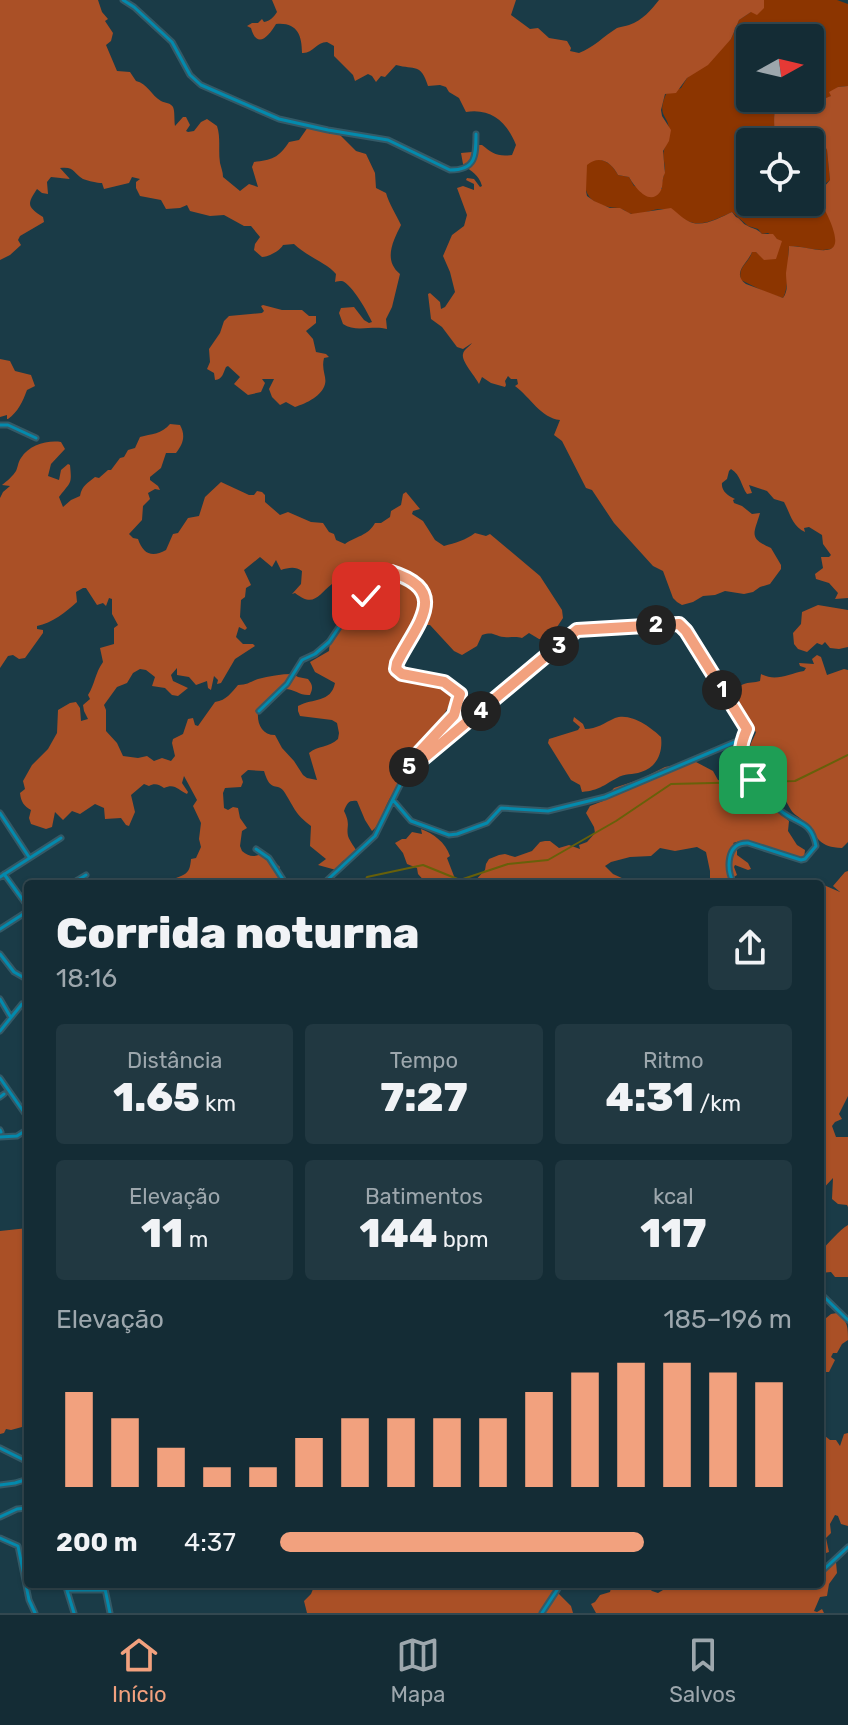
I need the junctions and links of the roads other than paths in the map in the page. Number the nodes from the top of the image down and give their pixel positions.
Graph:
1 (123, 0) edge
2 (476, 134) dead end
3 (0, 425) edge
4 (36, 438) dead end
5 (460, 694) junction
6 (259, 711) dead end
7 (454, 715) junction
8 (743, 739) junction
9 (406, 773) junction
10 (393, 800) junction
11 (0, 813) edge
12 (61, 838) dead end
13 (256, 849) dead end
14 (29, 858) junction
15 (86, 875) dead end
16 (2, 876) edge
17 (78, 880) edge
18 (283, 880) edge
19 (327, 880) edge
20 (732, 880) edge
21 (24, 904) edge
22 (24, 912) edge
23 (0, 929) edge
24 (0, 954) edge
25 (24, 978) edge
26 (0, 999) edge
27 (22, 1004) dead end
28 (11, 1017) junction
29 (0, 1031) edge
30 (0, 1078) edge
31 (24, 1112) edge
32 (24, 1132) edge
33 (0, 1133) edge
34 (824, 1297) edge
35 (848, 1320) edge
36 (0, 1448) edge
37 (24, 1460) edge
38 (24, 1481) edge
39 (0, 1485) edge
40 (24, 1508) edge
41 (0, 1517) edge
42 (0, 1538) edge
43 (848, 1547) edge
44 (824, 1569) edge
45 (24, 1575) edge
46 (27, 1588) edge
47 (558, 1588) edge
48 (68, 1590) joint
49 (105, 1590) joint
50 (35, 1613) edge
51 (74, 1613) edge
52 (110, 1613) edge
53 (542, 1613) edge

1 - 2 street
3 - 4 street
5 - 6 street
5 - 7 street
5 - 7 street
7 - 9 street
8 - 9 street
8 - 10 street
8 - 20 street
9 - 10 street
10 - 19 street
11 - 14 street
12 - 14 street
13 - 18 street
14 - 16 street
15 - 17 street
16 - 21 street
22 - 23 street
24 - 25 street
26 - 28 street
27 - 28 street
28 - 29 street
30 - 31 street
32 - 33 street
34 - 35 street
36 - 37 street
38 - 39 street
40 - 41 street
42 - 45 street
43 - 44 street
46 - 50 street
47 - 53 street
48 - 49 street
48 - 51 street
49 - 52 street

